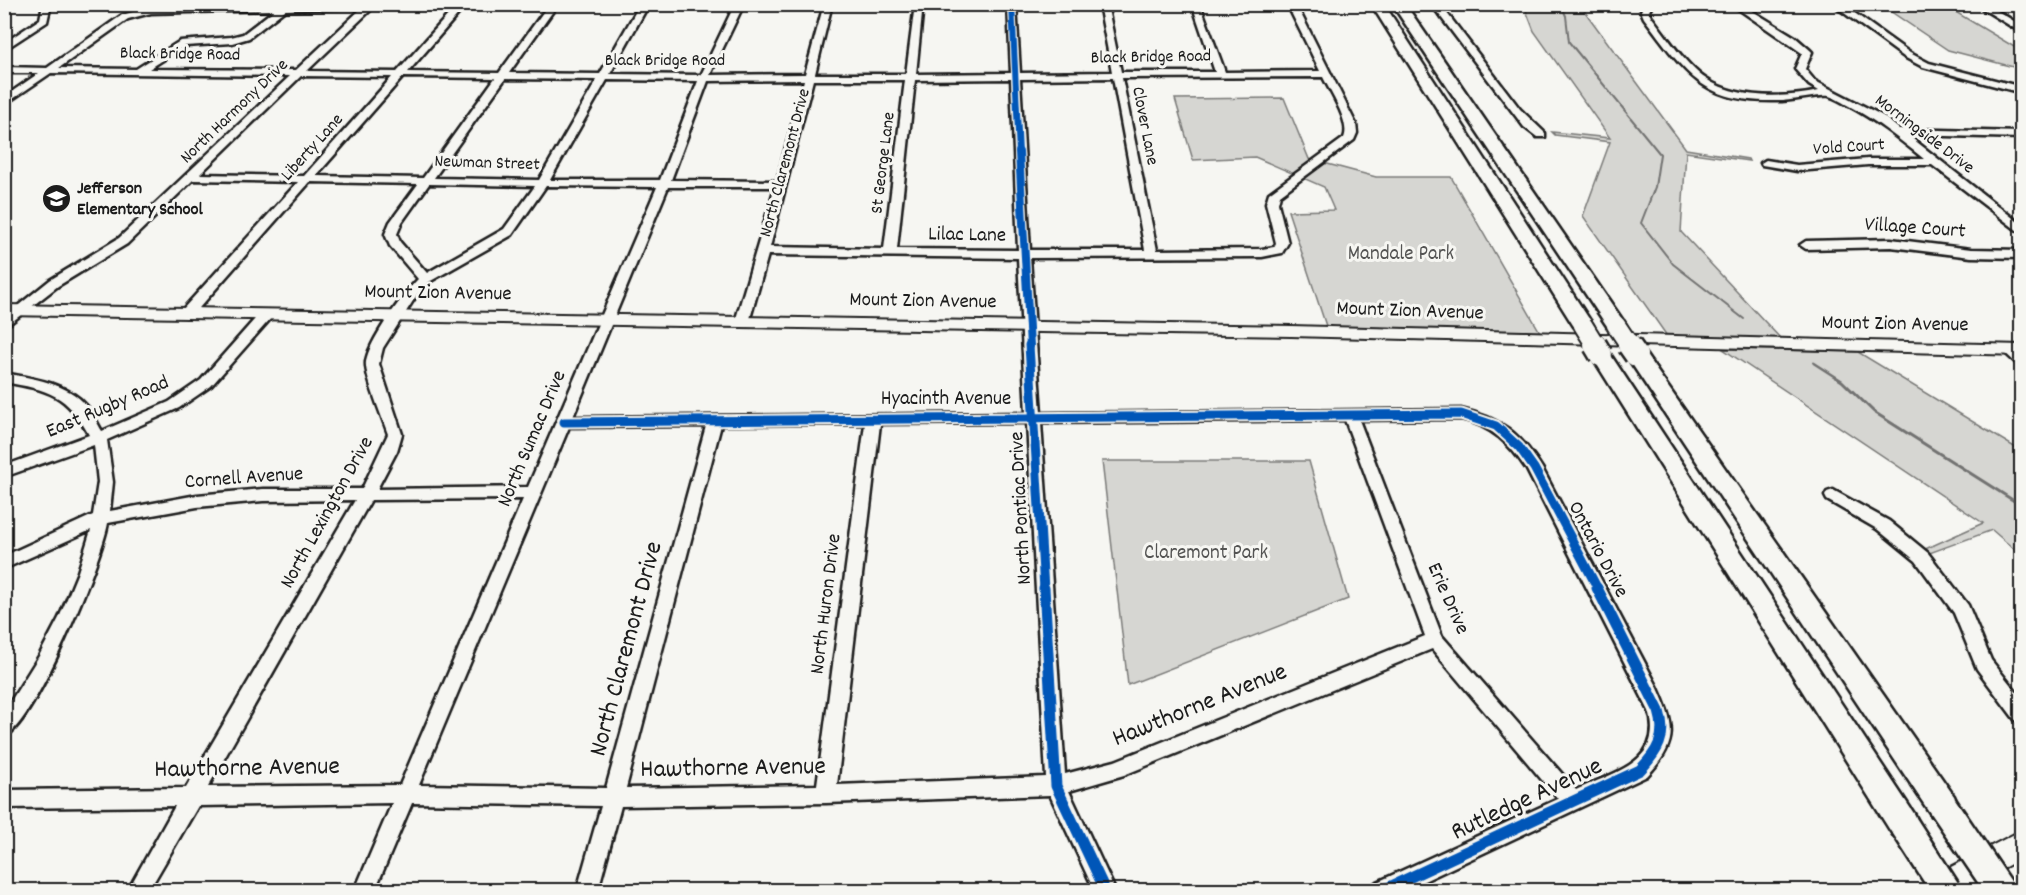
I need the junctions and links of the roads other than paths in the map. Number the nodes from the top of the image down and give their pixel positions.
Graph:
1 (47, 4) edge
2 (375, 4) edge
3 (463, 4) edge
4 (554, 4) edge
5 (645, 4) edge
6 (740, 4) edge
7 (828, 4) edge
8 (919, 4) edge
9 (1012, 4) edge
10 (1103, 4) edge
11 (1196, 4) edge
12 (1291, 4) edge
13 (1377, 4) edge
14 (1398, 4) edge
15 (1435, 4) edge
16 (1649, 4) edge
17 (1735, 4) edge
18 (1836, 4) edge
19 (1979, 4) edge
20 (370, 5) edge
21 (283, 6) edge
22 (199, 7) edge
23 (2022, 30) edge
24 (4, 47) edge
25 (4, 70) edge
26 (49, 70) junction
27 (139, 71) junction
28 (299, 73) junction
29 (1221, 74) junction
30 (1326, 74) junction
31 (400, 75) junction
32 (1117, 75) junction
33 (502, 76) junction
34 (1016, 76) junction
35 (603, 77) junction
36 (911, 77) junction
37 (704, 78) junction
38 (808, 78) junction
39 (2022, 90) edge
40 (1827, 92) junction
41 (4, 102) edge
42 (1896, 132) junction
43 (1541, 135) dead end
44 (2022, 135) edge
45 (1934, 162) junction
46 (1766, 163) dead end
47 (191, 177) junction
48 (309, 178) junction
49 (424, 180) junction
50 (543, 183) junction
51 (664, 184) junction
52 (782, 184) junction
53 (2022, 231) edge
54 (1806, 245) dead end
55 (762, 251) junction
56 (890, 253) junction
57 (1152, 253) junction
58 (1024, 254) junction
59 (2022, 254) edge
60 (425, 279) junction
61 (12, 310) edge
62 (187, 313) junction
63 (267, 314) junction
64 (398, 316) junction
65 (605, 320) junction
66 (742, 322) junction
67 (4, 324) edge
68 (1029, 327) junction
69 (2017, 354) edge
70 (4, 377) edge
71 (1350, 414) junction
72 (1472, 416) joint
73 (1035, 417) junction
74 (873, 419) junction
75 (715, 421) junction
76 (564, 422) junction
77 (99, 436) junction
78 (4, 472) edge
79 (533, 493) junction
80 (366, 495) junction
81 (1833, 496) dead end
82 (100, 519) junction
83 (4, 563) edge
84 (1435, 640) junction
85 (2022, 714) edge
86 (1663, 724) joint
87 (4, 729) edge
88 (1056, 786) junction
89 (405, 794) junction
90 (826, 794) junction
91 (192, 797) junction
92 (613, 798) junction
93 (4, 800) edge
94 (1573, 802) junction
95 (2022, 843) edge
96 (138, 891) edge
97 (365, 891) edge
98 (588, 891) edge
99 (1105, 891) edge
100 (1383, 891) edge
101 (1936, 891) edge
102 (1946, 891) edge
103 (2000, 891) edge

1 - 24 street
2 - 20 street
3 - 31 street, Liberty Lane
4 - 33 street
5 - 35 street, North Lexington Drive
6 - 37 street, North Sumac Drive
7 - 38 street, North Claremont Drive
8 - 36 street, St George Lane
9 - 34 street, North Pontiac Drive
10 - 32 street, Clover Lane
11 - 29 street
12 - 30 street
13 - 102 highway, bridge
14 - 103 highway, bridge
15 - 43 street
16 - 40 street
17 - 40 street, Morningside Drive
18 - 39 street
19 - 23 street
20 - 21 street
20 - 28 street, North Harmony Drive
21 - 22 street
21 - 27 street
22 - 26 street
25 - 26 street, Black Bridge Road
26 - 27 street, Black Bridge Road
26 - 41 street
27 - 28 street, Black Bridge Road
28 - 31 street, Black Bridge Road
28 - 47 street, North Harmony Drive
29 - 30 street, Black Bridge Road
29 - 32 street, Black Bridge Road
30 - 57 street, Lilac Lane
31 - 33 street, Black Bridge Road
31 - 48 street, Liberty Lane
32 - 34 street, Black Bridge Road
32 - 57 street, Clover Lane
33 - 35 street, Black Bridge Road
33 - 49 street
34 - 36 street, Black Bridge Road
34 - 58 street, North Pontiac Drive
35 - 37 street, Black Bridge Road
35 - 50 street, North Lexington Drive
36 - 38 street, Black Bridge Road
36 - 56 street, St George Lane
37 - 38 street, Black Bridge Road
37 - 51 street, North Sumac Drive
38 - 52 street, North Claremont Drive
40 - 42 street, Morningside Drive
42 - 44 street
42 - 45 street, Morningside Drive
45 - 46 street, Vold Court
45 - 53 street, Morningside Drive
47 - 48 street, Newman Street
47 - 61 street, North Harmony Drive
48 - 49 street, Newman Street
48 - 62 street, Liberty Lane
49 - 50 street, Newman Street
49 - 60 street
50 - 51 street, Newman Street
50 - 60 street, North Lexington Drive
51 - 52 street, Newman Street
51 - 65 street, North Sumac Drive
52 - 55 street, North Claremont Drive
54 - 59 street, Village Court
55 - 56 street, Lilac Lane
55 - 66 street, North Claremont Drive
56 - 58 street, Lilac Lane
57 - 58 street, Lilac Lane
58 - 68 street, North Pontiac Drive
60 - 64 street, North Lexington Drive
61 - 62 main road, Mount Zion Avenue
61 - 67 street, North Harmony Drive
62 - 63 main road, Mount Zion Avenue
63 - 64 main road, Mount Zion Avenue
63 - 77 street, East Rugby Road
64 - 65 main road, Mount Zion Avenue
64 - 80 street, North Lexington Drive
65 - 66 main road, Mount Zion Avenue
65 - 76 street, North Sumac Drive
66 - 68 main road, Mount Zion Avenue
68 - 69 main road, Mount Zion Avenue
68 - 73 street, North Pontiac Drive
70 - 77 street
71 - 72 street, Hyacinth Avenue
71 - 73 street, Hyacinth Avenue
71 - 84 street, Erie Drive
72 - 86 street, Ontario Drive
73 - 74 street, Hyacinth Avenue
73 - 88 street, North Pontiac Drive
74 - 75 street, Hyacinth Avenue
74 - 90 street, North Huron Drive
75 - 76 street, Hyacinth Avenue
75 - 92 street, North Claremont Drive
76 - 79 street, North Sumac Drive
77 - 78 street, East Rugby Road
77 - 82 street
79 - 80 street, Cornell Avenue
79 - 89 street, North Sumac Drive
80 - 82 street, Cornell Avenue
80 - 91 street, North Lexington Drive
81 - 85 street
82 - 83 street, Cornell Avenue
82 - 87 street
84 - 88 street, Hawthorne Avenue
84 - 94 street, Erie Drive
86 - 94 street, Rutledge Avenue
88 - 90 street, Hawthorne Avenue
88 - 99 street, North Pontiac Drive
89 - 91 street, Hawthorne Avenue
89 - 92 street, Hawthorne Avenue
89 - 97 street, North Sumac Drive
90 - 92 street, Hawthorne Avenue
91 - 93 street, Hawthorne Avenue
91 - 96 street, North Lexington Drive
92 - 98 street, North Claremont Drive
94 - 100 street, Rutledge Avenue
95 - 101 main road

